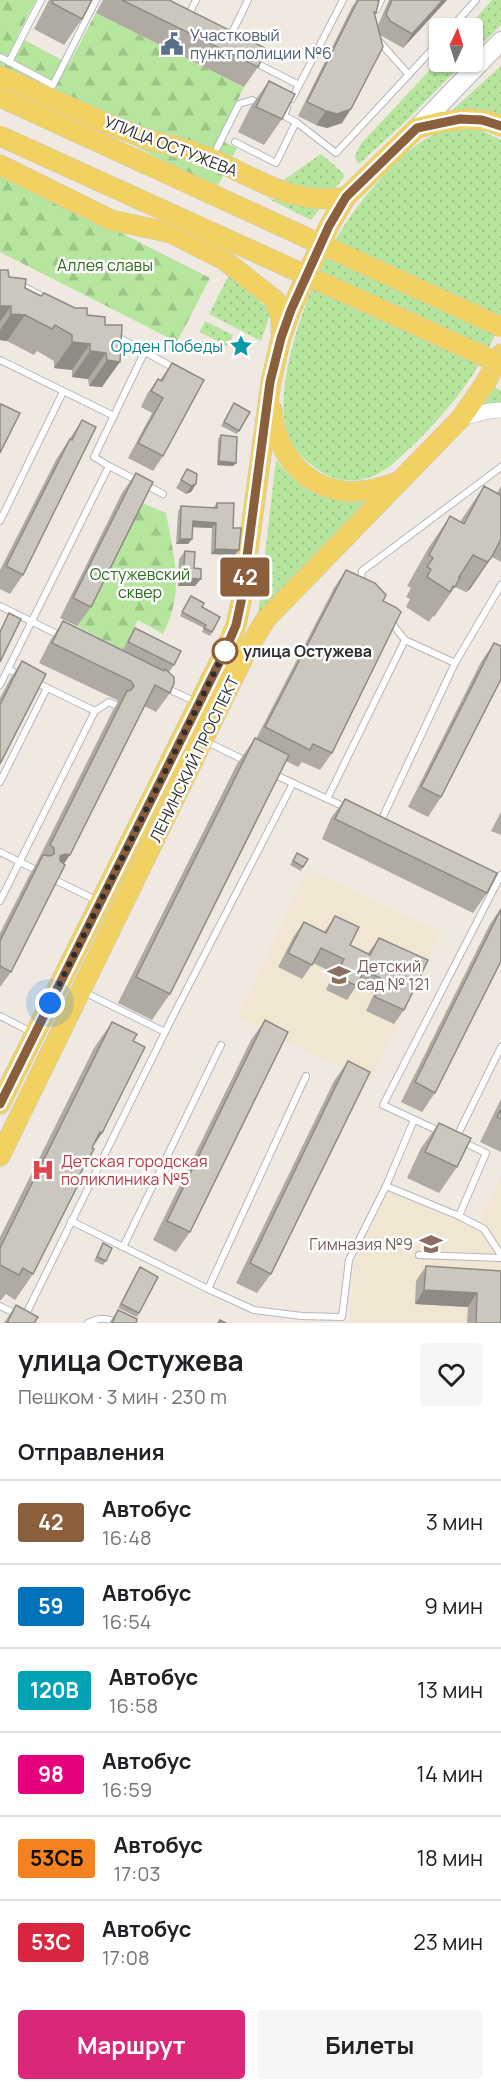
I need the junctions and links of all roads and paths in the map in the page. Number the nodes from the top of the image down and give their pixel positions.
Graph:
1 (41, 0) edge
2 (96, 0) edge
3 (196, 0) edge
4 (248, 0) edge
5 (343, 0) edge
6 (360, 0) edge
7 (381, 0) edge
8 (476, 0) edge
9 (460, 18) edge
10 (182, 27) edge
11 (374, 34) edge
12 (501, 41) edge
13 (225, 48) edge
14 (429, 53) edge
15 (0, 57) edge
16 (246, 58) edge
17 (5, 69) edge
18 (409, 75) junction
19 (299, 85) junction
20 (0, 97) edge
21 (262, 105) edge
22 (273, 111) edge
23 (284, 116) junction
24 (296, 122) junction
25 (501, 126) edge
26 (417, 128) junction
27 (0, 136) edge
28 (235, 142) dead end
29 (217, 148) dead end
30 (0, 165) edge
31 (346, 197) junction
32 (10, 279) edge
33 (52, 301) edge
34 (501, 327) edge
35 (103, 329) edge
36 (281, 338) junction
37 (145, 351) junction
38 (501, 354) edge
39 (0, 360) edge
40 (501, 364) edge
41 (184, 374) edge
42 (270, 382) junction
43 (63, 392) junction
44 (501, 410) edge
45 (114, 416) junction
46 (461, 418) junction
47 (109, 466) junction
48 (501, 467) edge
49 (399, 482) junction
50 (163, 494) dead end
51 (0, 521) edge
52 (501, 585) edge
53 (363, 589) edge
54 (0, 607) edge
55 (388, 619) edge
56 (31, 621) junction
57 (68, 639) edge
58 (405, 640) junction
59 (455, 663) junction
60 (8, 669) junction
61 (1, 681) edge
62 (157, 683) edge
63 (47, 688) junction
64 (199, 704) junction
65 (115, 705) dead end
66 (95, 711) junction
67 (203, 740) junction
68 (256, 766) edge
69 (266, 770) edge
70 (0, 782) edge
71 (293, 783) junction
72 (327, 799) junction
73 (359, 814) edge
74 (369, 819) edge
75 (380, 824) junction
76 (391, 829) edge
77 (0, 852) edge
78 (20, 862) junction
79 (36, 870) edge
80 (487, 875) edge
81 (51, 878) edge
82 (500, 880) edge
83 (0, 901) edge
84 (99, 902) junction
85 (81, 990) junction
86 (0, 1016) edge
87 (165, 1032) junction
88 (34, 1033) junction
89 (221, 1045) dead end
90 (501, 1047) edge
91 (306, 1077) dead end
92 (0, 1104) edge
93 (414, 1120) junction
94 (456, 1139) junction
95 (0, 1156) edge
96 (386, 1186) junction
97 (459, 1216) junction
98 (71, 1221) junction
99 (123, 1247) junction
100 (420, 1255) dead end
101 (501, 1256) edge
102 (208, 1290) junction
103 (0, 1306) edge
104 (24, 1318) junction
105 (342, 1320) edge
106 (33, 1323) edge
107 (88, 1323) edge
108 (120, 1323) edge

1 - 17 lane
2 - 17 lane
3 - 10 lane
4 - 13 lane
5 - 19 lane
6 - 7 lane
8 - 9 lane
11 - 18 lane
12 - 26 main road, ЛЕНИНСКИЙ ПРОСПЕКТ
14 - 18 lane
15 - 17 lane
16 - 19 lane
17 - 31 main road, УЛИЦА ОСТУЖЕВА
18 - 24 lane
19 - 23 lane
20 - 34 main road, bridge
21 - 29 lane
22 - 23 lane
23 - 24 lane
24 - 28 lane
25 - 26 main road
26 - 31 main road, ЛЕНИНСКИЙ ПРОСПЕКТ
27 - 40 main road, bridge
30 - 36 main road
31 - 36 main road, ЛЕНИНСКИЙ ПРОСПЕКТ
32 - 33 lane
35 - 37 lane
36 - 42 main road, ЛЕНИНСКИЙ ПРОСПЕКТ
37 - 41 lane
37 - 45 lane
38 - 46 main road, ЛЕНИНСКИЙ ПРОСПЕКТ
39 - 43 lane
42 - 49 main road
42 - 64 main road, ЛЕНИНСКИЙ ПРОСПЕКТ
43 - 45 lane
43 - 51 lane
44 - 46 street
45 - 47 lane
46 - 49 main road, ЛЕНИНСКИЙ ПРОСПЕКТ
47 - 50 lane
47 - 56 lane
48 - 53 lane
49 - 67 main road, ЛЕНИНСКИЙ ПРОСПЕКТ
52 - 59 lane
54 - 56 lane
55 - 58 lane
56 - 57 lane
56 - 60 lane
58 - 59 lane
58 - 72 lane
59 - 75 lane
60 - 61 lane
60 - 63 lane
62 - 64 lane
63 - 66 lane
63 - 70 lane
64 - 84 main road, ЛЕНИНСКИЙ ПРОСПЕКТ
65 - 66 lane
66 - 78 lane
67 - 68 lane
67 - 85 main road, ЛЕНИНСКИЙ ПРОСПЕКТ
69 - 71 lane
71 - 72 lane
71 - 87 lane
72 - 73 lane
74 - 75 lane
75 - 76 lane
77 - 78 lane
78 - 79 lane
78 - 83 lane
80 - 82 lane
81 - 84 lane
82 - 93 lane
84 - 88 main road, ЛЕНИНСКИЙ ПРОСПЕКТ
85 - 87 lane
85 - 95 main road, ЛЕНИНСКИЙ ПРОСПЕКТ
86 - 88 lane
87 - 98 lane
88 - 92 main road, ЛЕНИНСКИЙ ПРОСПЕКТ
89 - 99 lane
90 - 94 lane
91 - 102 lane
93 - 94 lane
93 - 96 lane
94 - 97 lane
96 - 97 lane
96 - 105 lane
97 - 101 lane
98 - 99 lane
98 - 104 lane
99 - 102 lane
100 - 101 lane
102 - 105 lane
103 - 104 lane
104 - 106 lane
107 - 108 lane

